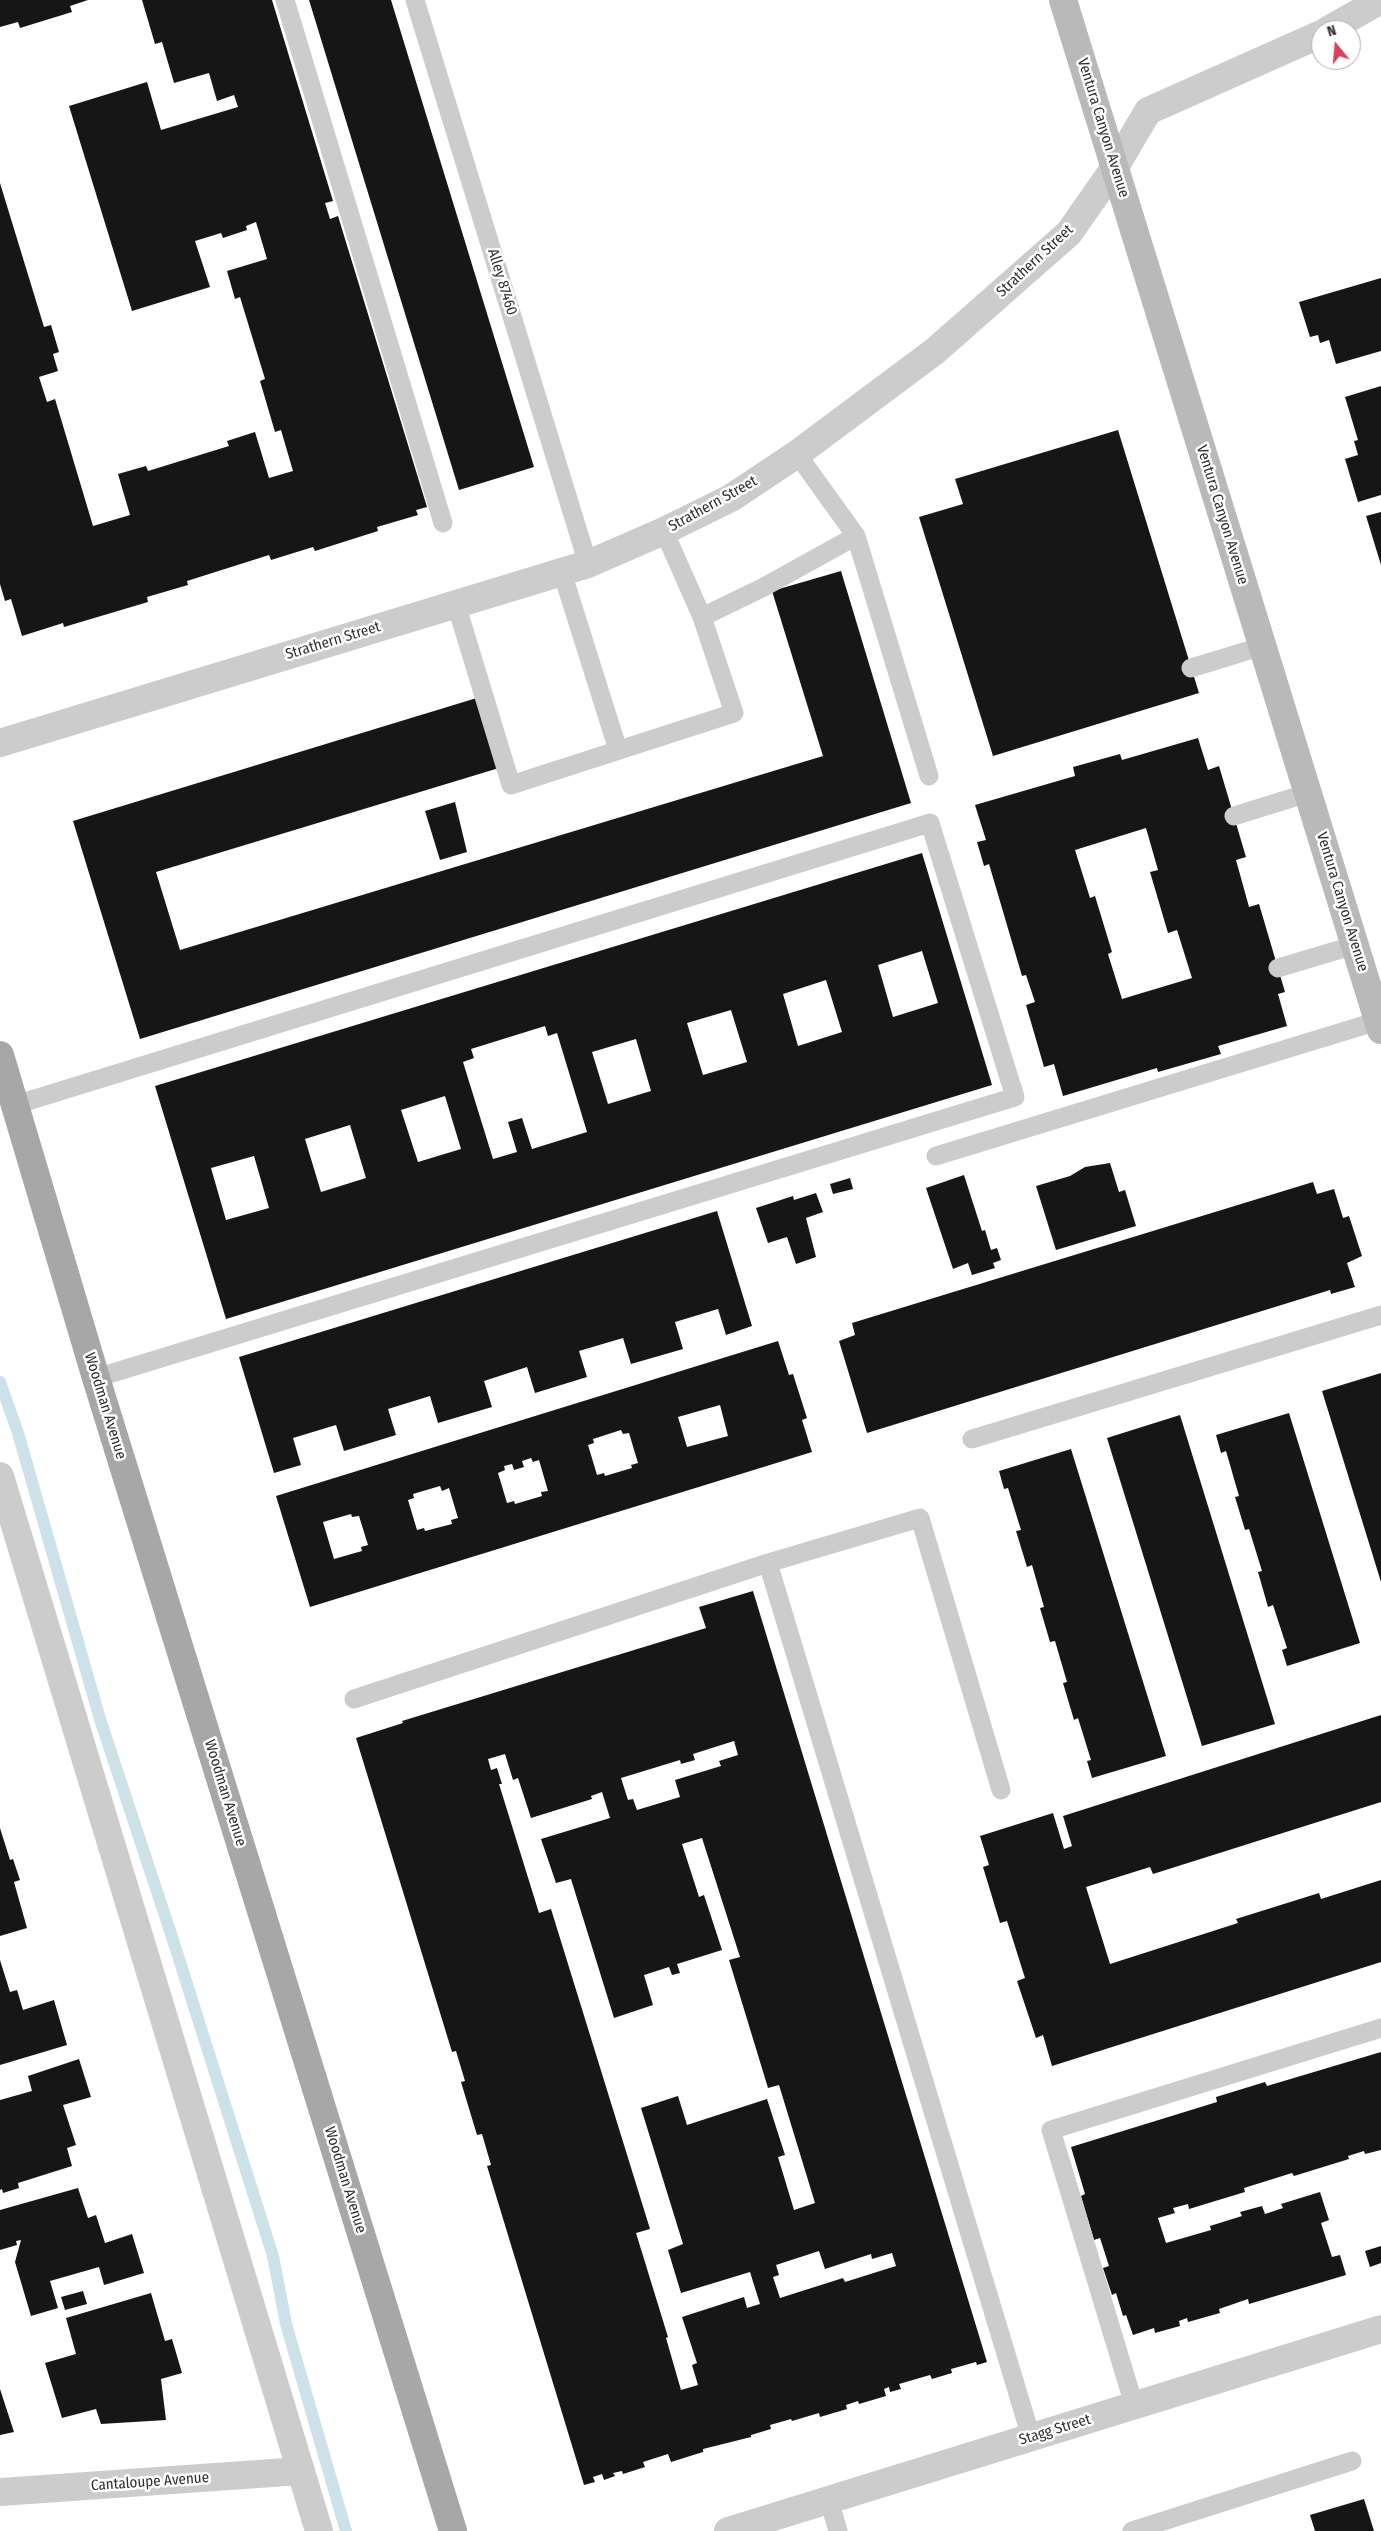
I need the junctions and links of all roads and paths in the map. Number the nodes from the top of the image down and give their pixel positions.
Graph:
1 (285, 0) edge
2 (415, 0) edge
3 (1063, 0) edge
4 (1381, 0) edge
5 (1346, 20) edge
6 (1311, 38) edge
7 (1115, 167) junction
8 (797, 454) junction
9 (443, 523) dead end
10 (664, 531) junction
11 (856, 536) junction
12 (588, 564) junction
13 (562, 572) junction
14 (456, 604) junction
15 (702, 618) junction
16 (1263, 646) junction
17 (1192, 668) dead end
18 (0, 742) edge
19 (618, 750) junction
20 (928, 776) dead end
21 (1308, 793) junction
22 (1234, 816) dead end
23 (1355, 945) junction
24 (1278, 968) dead end
25 (1380, 1026) edge
26 (0, 1055) edge
27 (15, 1106) junction
28 (936, 1156) dead end
29 (1381, 1315) edge
30 (96, 1378) junction
31 (972, 1438) dead end
32 (0, 1476) edge
33 (768, 1563) junction
34 (354, 1699) dead end
35 (1001, 1790) dead end
36 (1381, 2028) edge
37 (1381, 2328) edge
38 (1134, 2405) junction
39 (1031, 2437) junction
40 (1352, 2461) dead end
41 (301, 2471) junction
42 (0, 2492) edge
43 (829, 2500) junction
44 (319, 2531) edge
45 (453, 2531) edge
46 (728, 2531) edge
47 (838, 2531) edge
48 (1132, 2531) edge

1 - 9 lane
2 - 12 lane, Alley 87460
3 - 7 street, Ventura Canyon Avenue
4 - 5 street
6 - 7 street, Strathern Street
7 - 8 street, Strathern Street
7 - 16 street, Ventura Canyon Avenue
8 - 10 street, Strathern Street
8 - 11 lane
10 - 12 street, Strathern Street
10 - 15 lane
11 - 15 lane
11 - 20 lane
12 - 13 street, Strathern Street
13 - 14 street, Strathern Street
13 - 19 lane
14 - 18 street, Strathern Street
14 - 19 lane
15 - 19 lane
16 - 17 lane
16 - 21 street, Ventura Canyon Avenue
21 - 22 lane
21 - 23 street, Ventura Canyon Avenue
23 - 24 lane
23 - 25 street, Ventura Canyon Avenue
25 - 28 lane
26 - 27 main road, Woodman Avenue
27 - 30 main road, Woodman Avenue
27 - 30 lane
29 - 31 lane
30 - 45 main road, Woodman Avenue
32 - 41 street
33 - 34 lane
33 - 35 lane
33 - 39 lane
36 - 38 lane
37 - 38 street, Stagg Street
38 - 39 street, Stagg Street
39 - 43 street, Stagg Street
40 - 48 lane
41 - 42 street, Cantaloupe Avenue
41 - 44 street
43 - 46 street, Stagg Street
43 - 47 lane

